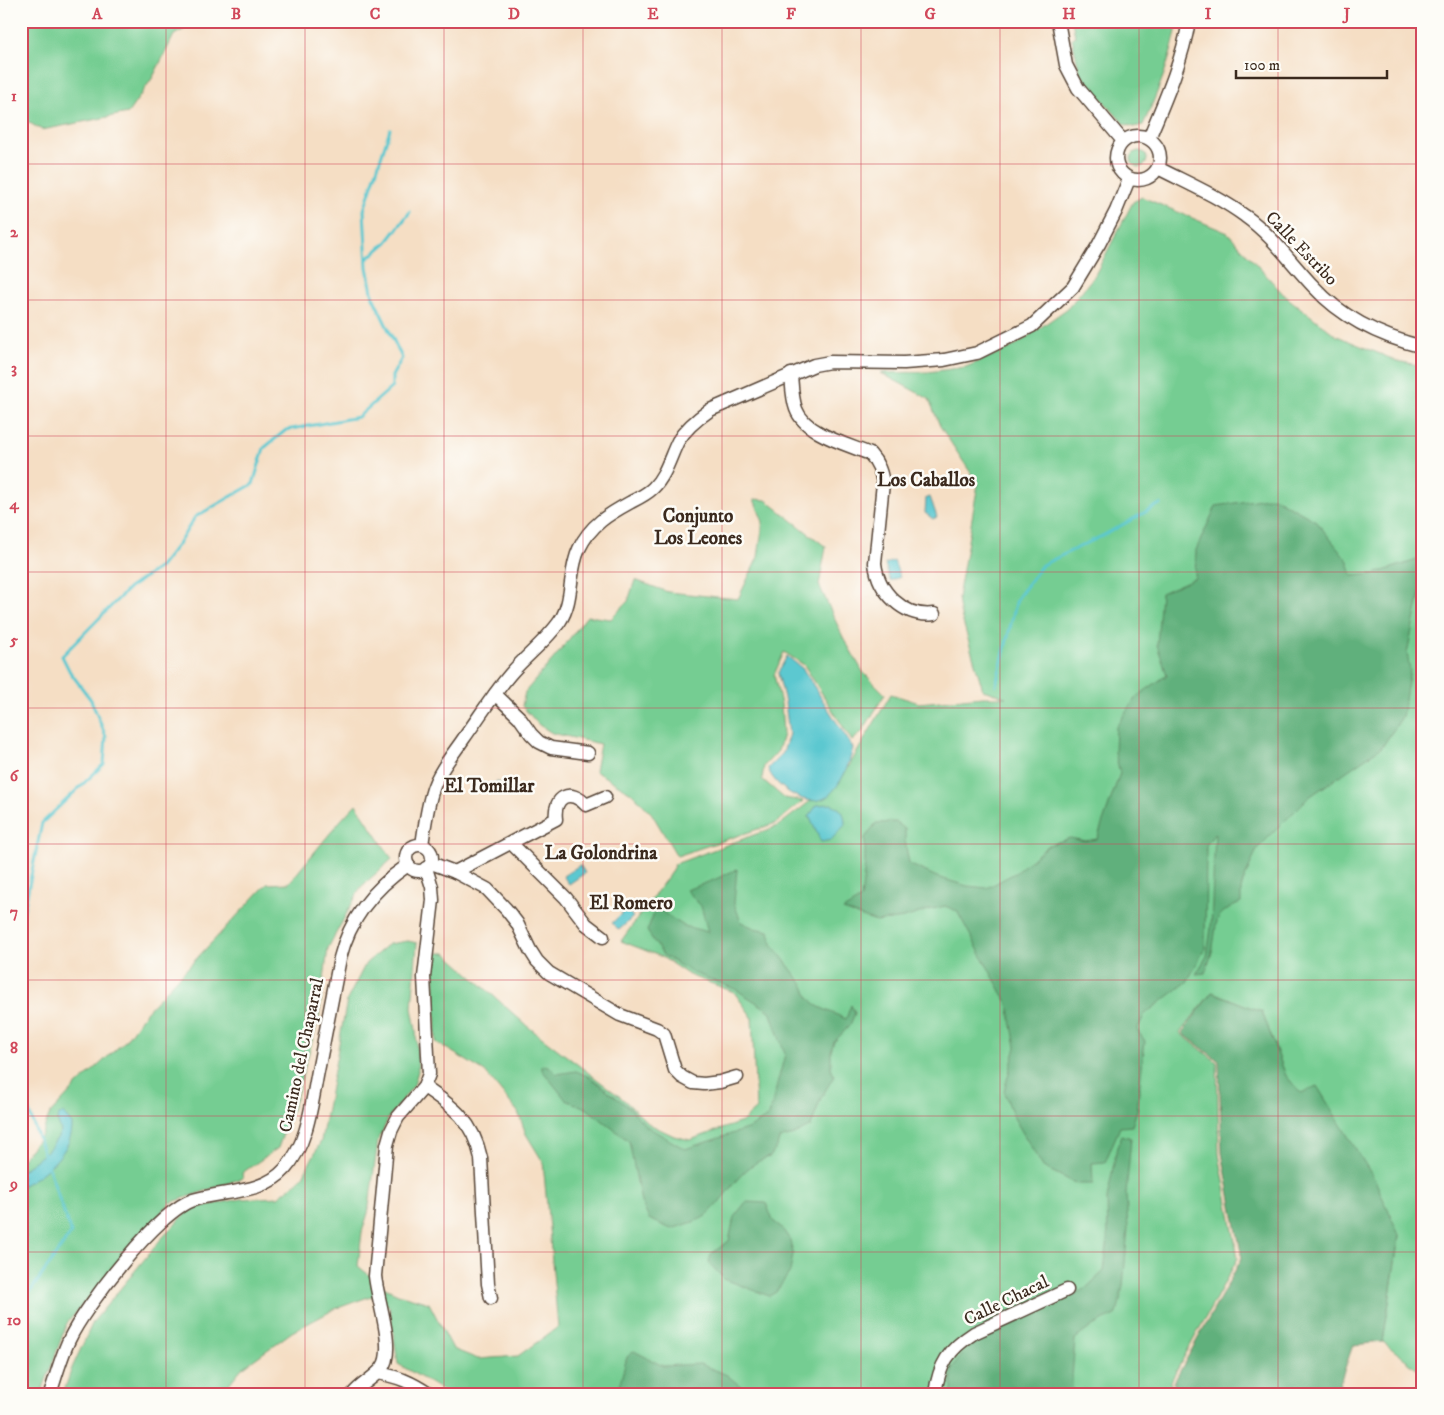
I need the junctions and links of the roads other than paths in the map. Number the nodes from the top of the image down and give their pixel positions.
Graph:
1 (1058, 21) edge
2 (1189, 21) edge
3 (1149, 138) junction
4 (1123, 141) junction
5 (1158, 168) junction
6 (1130, 179) junction
7 (1423, 347) edge
8 (791, 374) junction
9 (934, 614) dead end
10 (495, 694) junction
11 (588, 753) dead end
12 (605, 797) dead end
13 (512, 842) junction
14 (422, 845) junction
15 (408, 865) junction
16 (428, 865) junction
17 (454, 872) junction
18 (603, 937) dead end
19 (737, 1077) dead end
20 (424, 1086) junction
21 (1067, 1290) dead end
22 (491, 1298) dead end
23 (378, 1373) junction
24 (50, 1394) edge
25 (352, 1394) edge
26 (429, 1394) edge
27 (935, 1394) edge

1 - 4 street
2 - 3 street
3 - 4 street
3 - 5 street
4 - 6 street
5 - 6 street
5 - 7 street, Calle Estribo
6 - 8 street
8 - 9 street
8 - 10 street
10 - 11 street
10 - 14 street
12 - 13 street
13 - 17 street
13 - 18 street
14 - 15 street
14 - 16 street
15 - 16 street
15 - 24 street, Camino del Chaparral
16 - 17 street
16 - 20 street
17 - 19 street
20 - 22 street
20 - 23 street
21 - 27 street, Calle Chacal
23 - 25 street
23 - 26 street

